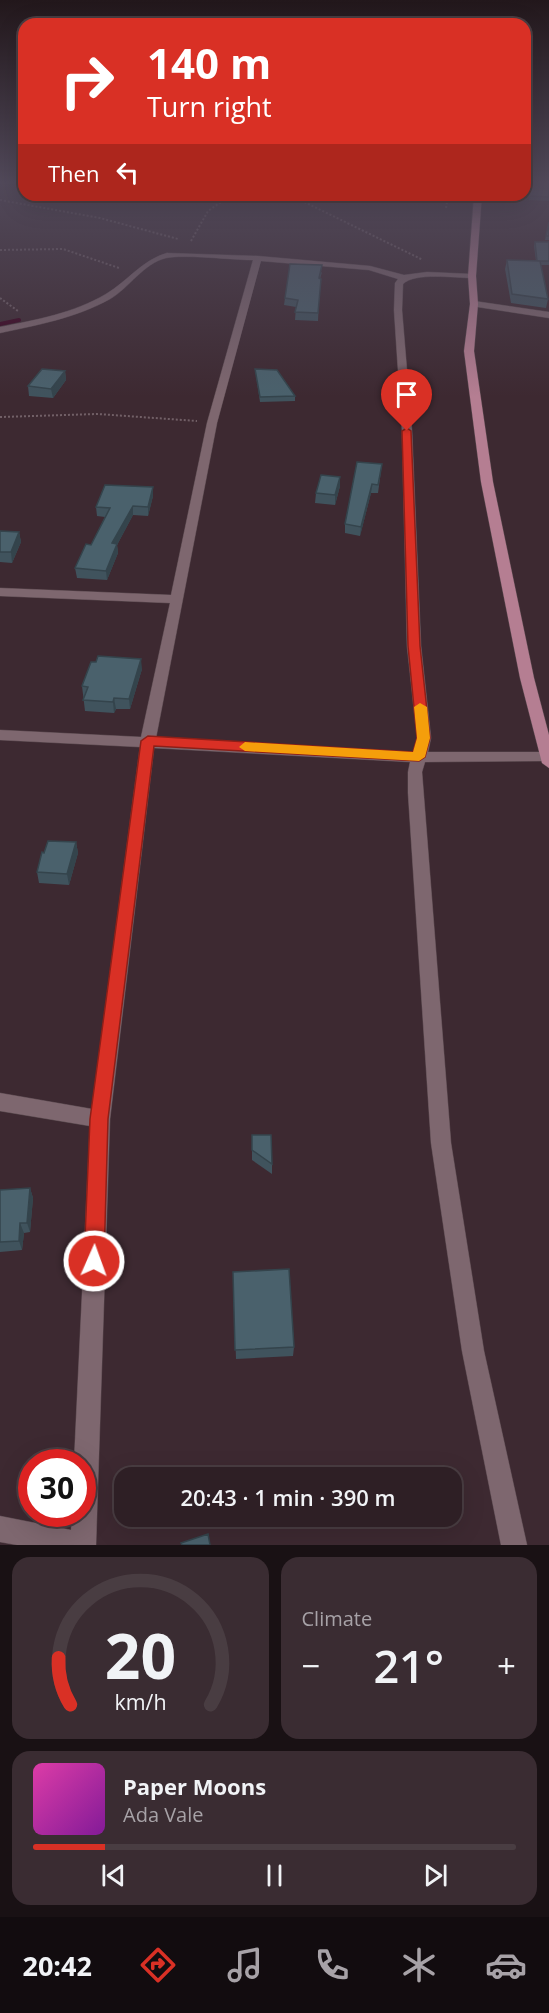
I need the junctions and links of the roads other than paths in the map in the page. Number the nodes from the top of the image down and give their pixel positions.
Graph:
1 (474, 253) edge
2 (258, 258) junction
3 (472, 276) junction
4 (404, 278) junction
5 (474, 304) junction
6 (549, 315) edge
7 (0, 330) edge
8 (0, 592) edge
9 (176, 599) junction
10 (0, 735) edge
11 (148, 741) junction
12 (419, 757) junction
13 (548, 760) edge
14 (0, 1102) edge
15 (99, 1119) junction
16 (0, 1529) edge
17 (82, 1545) edge
18 (514, 1545) edge

1 - 3 main road
2 - 4 street
2 - 7 street
2 - 9 street
3 - 4 street
3 - 5 main road
4 - 12 street
5 - 6 street
5 - 13 main road
8 - 9 street
9 - 11 street
10 - 11 street
11 - 12 street
11 - 15 street
12 - 13 street
12 - 18 street
14 - 15 street
15 - 17 street
16 - 17 street

